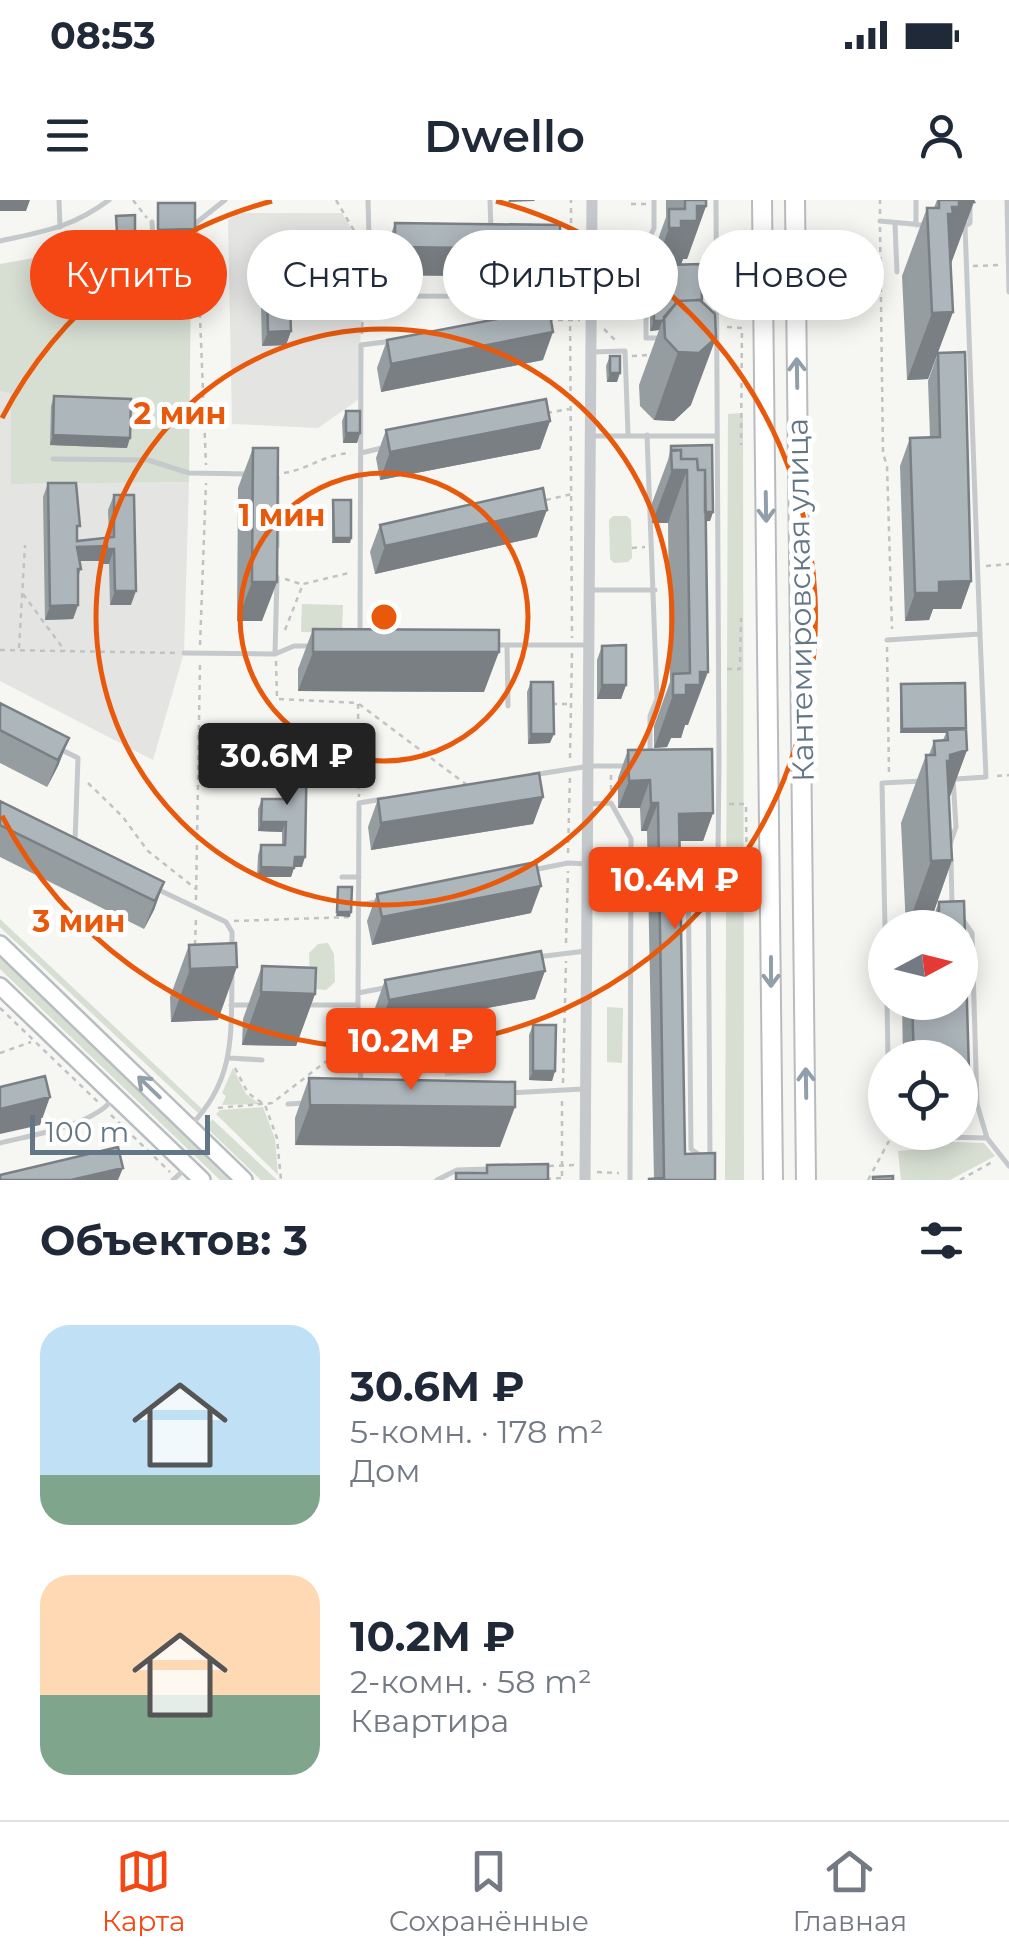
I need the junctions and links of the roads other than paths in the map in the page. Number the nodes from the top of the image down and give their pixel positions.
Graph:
1 (58, 200) edge
2 (110, 200) edge
3 (225, 200) edge
4 (368, 200) edge
5 (490, 200) edge
6 (592, 200) edge
7 (716, 200) edge
8 (762, 200) edge
9 (795, 200) edge
10 (916, 200) edge
11 (970, 200) edge
12 (1007, 200) edge
13 (654, 202) edge
14 (152, 222) road end
15 (880, 222) road end
16 (895, 225) junction
17 (916, 225) junction
18 (932, 226) edge
19 (948, 226) edge
20 (964, 226) junction
21 (60, 228) junction
22 (369, 230) edge
23 (492, 230) edge
24 (591, 230) edge
25 (653, 230) edge
26 (0, 241) edge
27 (897, 272) dead end
28 (1009, 292) edge
29 (591, 320) edge
30 (646, 320) edge
31 (678, 338) edge
32 (399, 340) edge
33 (591, 352) junction
34 (628, 434) junction
35 (717, 434) junction
36 (648, 435) junction
37 (590, 436) junction
38 (398, 445) edge
39 (361, 453) junction
40 (53, 459) dead end
41 (260, 474) edge
42 (277, 474) edge
43 (277, 558) edge
44 (276, 576) edge
45 (590, 590) junction
46 (655, 590) junction
47 (980, 634) junction
48 (890, 640) road end
49 (360, 645) edge
50 (590, 645) junction
51 (327, 646) edge
52 (489, 646) edge
53 (507, 646) junction
54 (184, 653) road end
55 (275, 654) junction
56 (508, 706) dead end
57 (51, 744) edge
58 (702, 764) edge
59 (719, 764) junction
60 (650, 765) edge
61 (590, 766) junction
62 (630, 766) edge
63 (518, 778) edge
64 (956, 779) junction
65 (395, 797) edge
66 (590, 804) junction
67 (62, 842) edge
68 (708, 860) junction
69 (590, 864) junction
70 (530, 871) edge
71 (342, 877) dead end
72 (359, 877) junction
73 (146, 884) edge
74 (397, 898) edge
75 (359, 906) junction
76 (885, 910) edge
77 (0, 944) edge
78 (232, 948) edge
79 (589, 951) junction
80 (528, 959) edge
81 (232, 963) edge
82 (396, 985) edge
83 (0, 986) edge
84 (358, 993) junction
85 (231, 1005) junction
86 (270, 1005) edge
87 (288, 1006) edge
88 (358, 1006) junction
89 (232, 1058) junction
90 (262, 1060) dead end
91 (586, 1089) junction
92 (501, 1093) edge
93 (116, 1096) junction
94 (362, 1100) edge
95 (306, 1103) edge
96 (288, 1104) dead end
97 (190, 1126) junction
98 (978, 1138) edge
99 (987, 1138) junction
100 (0, 1142) edge
101 (1009, 1166) edge
102 (487, 1168) edge
103 (585, 1174) edge
104 (179, 1175) edge
105 (630, 1176) edge
106 (202, 1180) edge
107 (244, 1180) edge
108 (437, 1180) edge
109 (773, 1180) edge
110 (806, 1180) edge

1 - 21 lane
2 - 21 lane
3 - 14 lane
4 - 22 lane
5 - 23 lane
6 - 24 street
7 - 35 lane
8 -> 109 main road, Кантемировская улица
110 -> 9 main road, Кантемировская улица
10 - 17 lane
11 - 20 lane
12 - 28 lane
13 - 25 lane
15 - 16 lane
16 - 17 lane
16 - 27 lane
17 - 18 lane
19 - 20 lane
20 - 47 lane
21 - 26 lane
29 - 33 street
30 - 31 lane
32 - 39 lane
33 - 34 lane
33 - 37 street
34 - 36 lane
34 - 37 lane
35 - 36 lane
35 - 59 lane
36 - 46 lane
37 - 45 street
38 - 39 lane
39 - 49 lane
40 - 41 lane
42 - 43 lane
44 - 55 lane
45 - 46 lane
45 - 50 street
46 - 60 lane
47 - 48 lane
47 - 64 lane
50 - 53 lane
50 - 61 street
51 - 55 lane
52 - 53 lane
53 - 56 lane
54 - 55 lane
57 - 67 lane
58 - 59 lane
59 - 68 lane
61 - 62 lane
61 - 63 lane
61 - 66 street
64 - 76 lane
64 - 99 lane
65 - 72 lane
66 - 69 street
66 - 105 lane
68 - 68 lane
69 - 70 lane
69 - 79 street
71 - 72 lane
72 - 75 lane
73 - 78 lane
74 - 75 lane
75 - 84 lane
97 -> 77 main road
79 - 80 lane
79 - 91 street
81 - 85 lane
82 - 84 lane
83 - 93 main road
84 - 88 lane
85 - 86 lane
85 - 89 lane
87 - 88 lane
88 - 94 lane
89 - 90 lane
89 - 97 lane
91 - 92 lane
91 - 103 street
93 - 100 lane
93 - 104 main road
95 - 96 lane
97 - 107 main road
98 - 99 lane
99 - 101 lane
102 - 108 lane
104 - 106 main road

